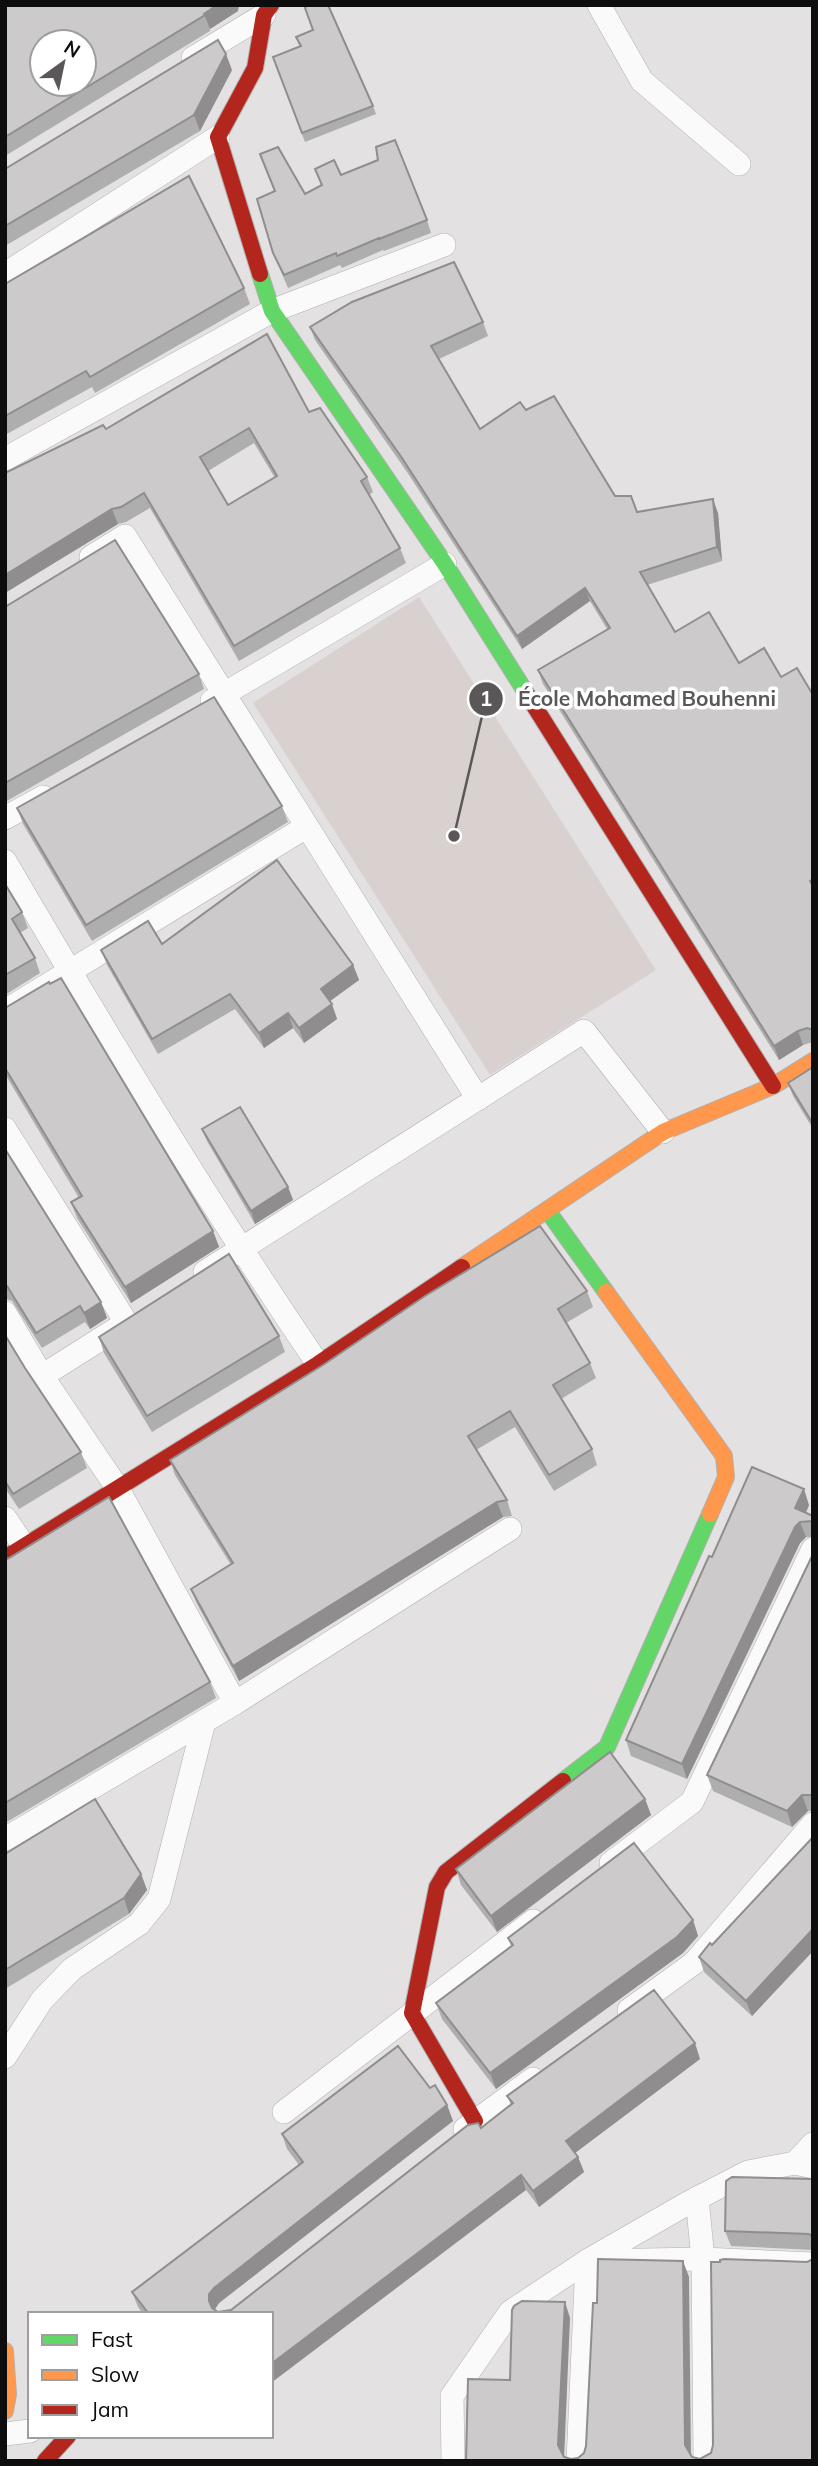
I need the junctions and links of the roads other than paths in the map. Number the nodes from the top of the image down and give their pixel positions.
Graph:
1 (599, 5) edge
2 (267, 10) edge
3 (170, 72) edge
4 (218, 137) junction
5 (738, 164) dead end
6 (444, 245) dead end
7 (5, 274) edge
8 (272, 310) junction
9 (5, 459) edge
10 (445, 564) junction
11 (70, 570) edge
12 (224, 694) junction
13 (187, 715) edge
14 (66, 784) edge
15 (5, 818) edge
16 (306, 827) junction
17 (5, 861) edge
18 (69, 971) junction
19 (5, 1012) edge
20 (813, 1060) edge
21 (773, 1087) junction
22 (478, 1098) junction
23 (5, 1129) edge
24 (663, 1132) junction
25 (547, 1210) junction
26 (240, 1250) junction
27 (183, 1286) edge
28 (149, 1308) edge
29 (5, 1313) edge
30 (126, 1322) junction
31 (318, 1364) junction
32 (43, 1376) junction
33 (118, 1489) junction
34 (5, 1518) edge
35 (510, 1529) dead end
36 (813, 1549) edge
37 (14, 1552) edge
38 (235, 1703) junction
39 (204, 1722) junction
40 (813, 1824) edge
41 (5, 1839) edge
42 (595, 1875) edge
43 (552, 1907) edge
44 (412, 2012) junction
45 (606, 2026) edge
46 (5, 2057) edge
47 (551, 2066) edge
48 (284, 2112) dead end
49 (475, 2121) junction
50 (813, 2144) edge
51 (443, 2146) edge
52 (804, 2165) edge
53 (697, 2198) junction
54 (703, 2259) junction
55 (587, 2261) junction
56 (813, 2264) edge
57 (5, 2351) edge
58 (6, 2357) edge
59 (24, 2370) dead end
60 (5, 2411) edge
61 (28, 2431) edge
62 (5, 2434) edge
63 (66, 2438) edge
64 (45, 2461) edge
65 (453, 2461) edge
66 (578, 2461) edge
67 (705, 2461) edge

1 - 5 street
2 - 3 street
2 - 4 street
4 - 7 street
4 - 8 street
6 - 8 street
8 - 9 street
8 - 10 street
10 - 12 street
10 - 21 street
11 - 12 street
12 - 13 street
12 - 16 street
14 - 15 street
16 - 18 street
16 - 22 street
17 - 18 street
18 - 19 street
18 - 26 street
20 - 21 street
21 - 24 street
22 - 24 street
22 - 26 street
23 - 30 street
24 - 25 street
25 - 31 street
25 - 44 street
26 - 27 street
26 - 31 street
28 - 30 street
29 - 32 street
30 - 32 street
31 - 33 street
32 - 33 street
33 - 37 street
33 - 38 street
34 - 37 street
35 - 38 street
36 - 42 street
38 - 39 street
39 - 41 street
39 - 46 street
40 - 45 street
43 - 44 street
44 - 48 street
44 - 49 street
47 - 49 street
49 - 51 street
50 - 52 street
52 - 53 street
53 - 54 street
53 - 55 street
54 - 55 street
54 - 56 street
54 - 67 street
55 - 65 street
55 - 66 street
57 - 58 street
58 - 59 street
58 - 60 street
61 - 62 street
63 - 64 street

